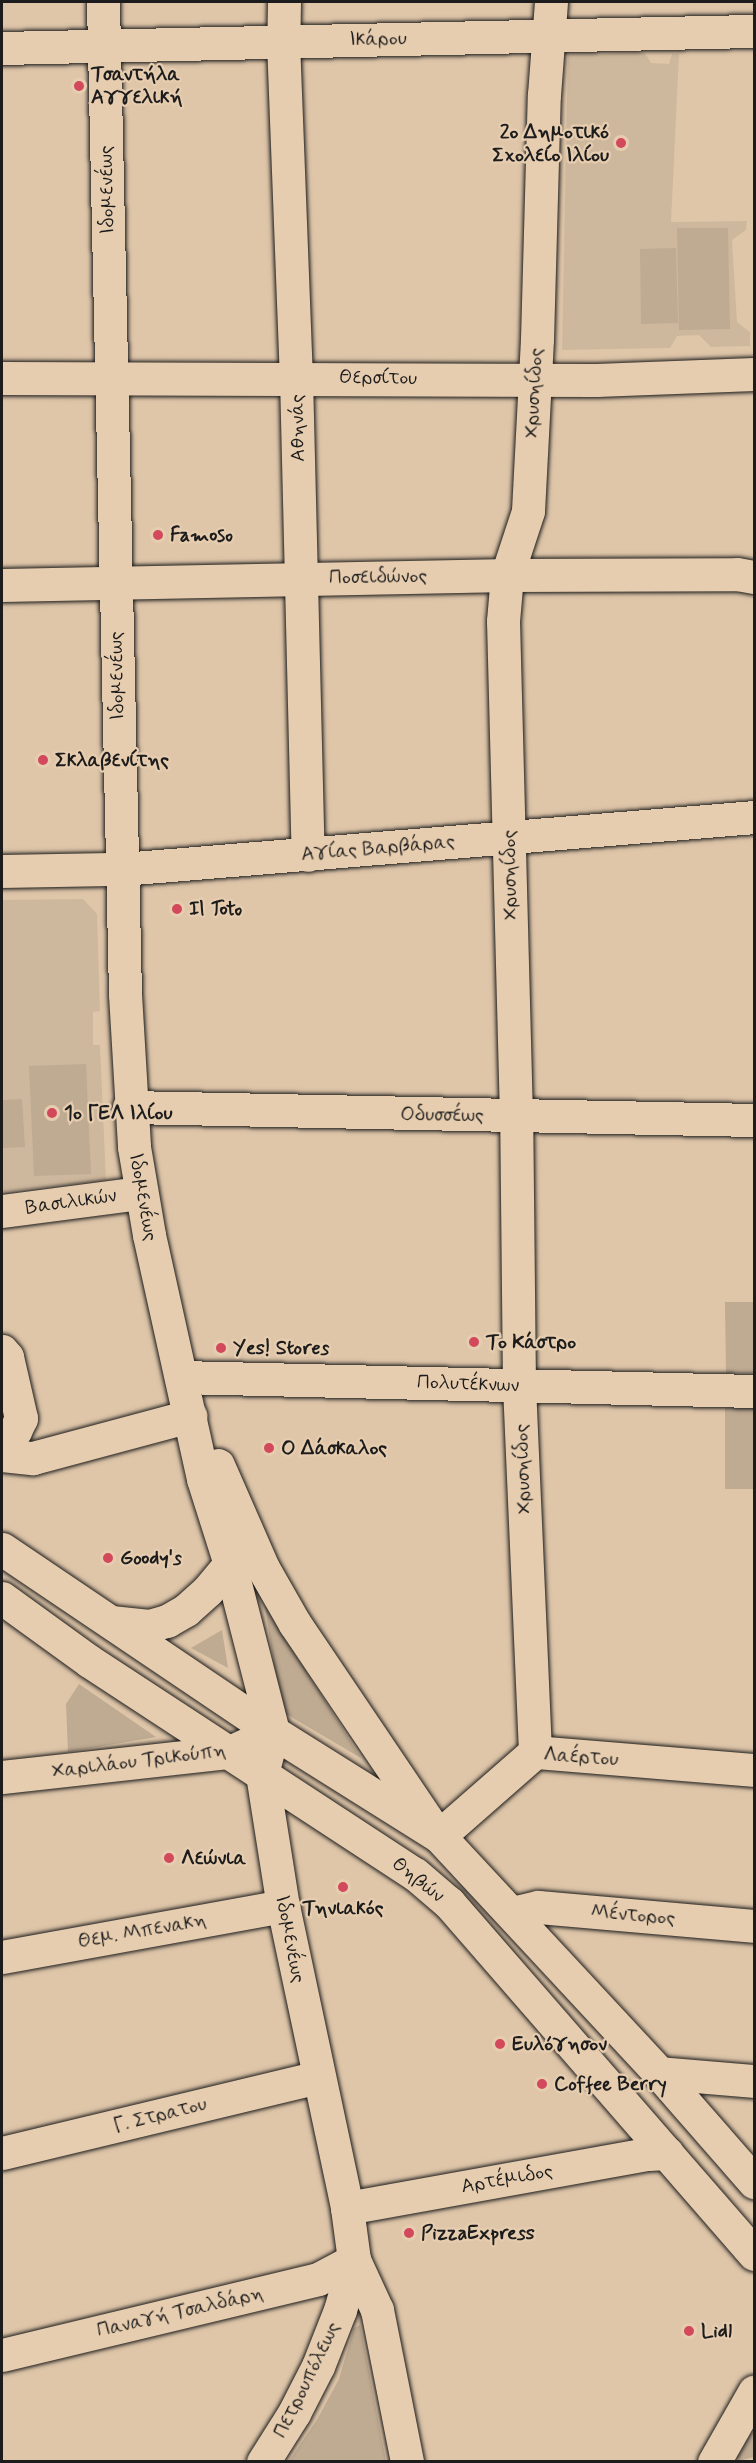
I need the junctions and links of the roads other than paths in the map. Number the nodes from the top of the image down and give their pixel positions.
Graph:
1 (103, 2) edge
2 (284, 2) edge
3 (551, 2) edge
4 (754, 31) edge
5 (548, 35) junction
6 (283, 41) junction
7 (103, 46) junction
8 (2, 48) edge
9 (754, 374) edge
10 (111, 377) junction
11 (297, 377) junction
12 (2, 378) edge
13 (534, 380) junction
14 (507, 575) junction
15 (754, 577) edge
16 (301, 578) junction
17 (115, 584) junction
18 (2, 585) edge
19 (754, 817) edge
20 (509, 837) junction
21 (308, 855) junction
22 (122, 869) junction
23 (2, 872) edge
24 (129, 1107) junction
25 (516, 1117) junction
26 (754, 1120) edge
27 (140, 1192) junction
28 (2, 1211) edge
29 (2, 1351) edge
30 (181, 1377) junction
31 (519, 1386) junction
32 (754, 1391) edge
33 (190, 1416) junction
34 (11, 1428) edge
35 (68, 1450) junction
36 (2, 1455) edge
37 (2, 1549) edge
38 (230, 1564) junction
39 (2, 1598) edge
40 (111, 1622) junction
41 (273, 1732) junction
42 (230, 1752) junction
43 (535, 1752) junction
44 (754, 1770) edge
45 (262, 1774) junction
46 (2, 1777) edge
47 (439, 1836) junction
48 (283, 1906) junction
49 (512, 1913) junction
50 (754, 1926) edge
51 (2, 1957) edge
52 (659, 2073) junction
53 (318, 2077) junction
54 (754, 2081) edge
55 (2, 2153) edge
56 (667, 2154) junction
57 (754, 2182) edge
58 (347, 2208) junction
59 (754, 2254) edge
60 (354, 2260) junction
61 (2, 2355) edge
62 (754, 2392) edge
63 (262, 2462) edge
64 (407, 2462) edge
65 (714, 2462) edge

1 - 7 street, Ιδομενέως
2 - 6 street, Αθηνάς
3 - 5 street, Χρυσηίδος
4 - 5 street, Ικάρου
5 - 6 street, Ικάρου
5 - 13 street, Χρυσηίδος
6 - 7 street, Ικάρου
6 - 11 street, Αθηνάς
7 - 8 street, Ικάρου
7 - 10 street, Ιδομενέως
9 - 13 street, Θερσίτου
10 - 11 street, Θερσίτου
10 - 12 street, Θερσίτου
10 - 17 street, Ιδομενέως
11 - 13 street, Θερσίτου
11 - 16 street, Αθηνάς
13 - 14 street, Χρυσηίδος
14 - 15 street, Ποσειδώνος
14 - 16 street, Ποσειδώνος
14 - 20 street, Χρυσηίδος
16 - 17 street, Ποσειδώνος
16 - 21 street, Αθηνάς
17 - 18 street, Ποσειδώνος
17 - 22 street, Ιδομενέως
19 - 20 street, Αγίας Βαρβάρας
20 - 21 street, Αγίας Βαρβάρας
20 - 25 street, Χρυσηίδος
21 - 22 street, Αγίας Βαρβάρας
22 - 23 street, Αγίας Βαρβάρας
22 - 24 street, Ιδομενέως
24 - 25 street, Οδυσσέως
24 - 27 street, Ιδομενέως
25 - 26 street, Οδυσσέως
25 - 31 street, Χρυσηίδος
27 - 28 street, Βασιλικών
27 - 30 street, Ιδομενέως
29 - 34 street
30 - 31 street, Πολυτέκνων
30 - 33 street, Ιδομενέως
31 - 32 street, Πολυτέκνων
31 - 43 street, Χρυσηίδος
33 - 35 street
33 - 38 street, Ιδομενέως
33 - 47 street, Ιδομενέως
34 - 35 street
35 - 36 street
37 - 40 street, Θηβών
38 - 40 street
38 - 41 street, Ιδομενέως
39 - 42 street, Θηβών
40 - 41 street, Θηβών
41 - 42 street, Χαριλάου Τρικούπη
41 - 45 street, Ιδομενέως
41 - 47 street, Θηβών
42 - 45 street, Θηβών
42 - 46 street, Χαριλάου Τρικούπη
43 - 44 street, Λαέρτου
43 - 47 street, Λαέρτου
45 - 48 street, Ιδομενέως
45 - 56 street, Θηβών
47 - 49 street, Θηβών
48 - 51 street, Θεμ. Μπενακη
48 - 53 street, Ιδομενέως
49 - 50 street, Μέντορος
49 - 52 street, Θηβών
52 - 54 street
52 - 57 street, Θηβών
53 - 55 street, Γ. Στρατου
53 - 58 street, Ιδομενέως
56 - 58 street, Αρτέμιδος
56 - 59 street, Θηβών
58 - 60 street, Ιδομενέως
60 - 61 street, Παναγή Τσαλδάρη
60 - 63 street, Πετρουπόλεως
60 - 64 street, Ιδομενέως
62 - 65 street

